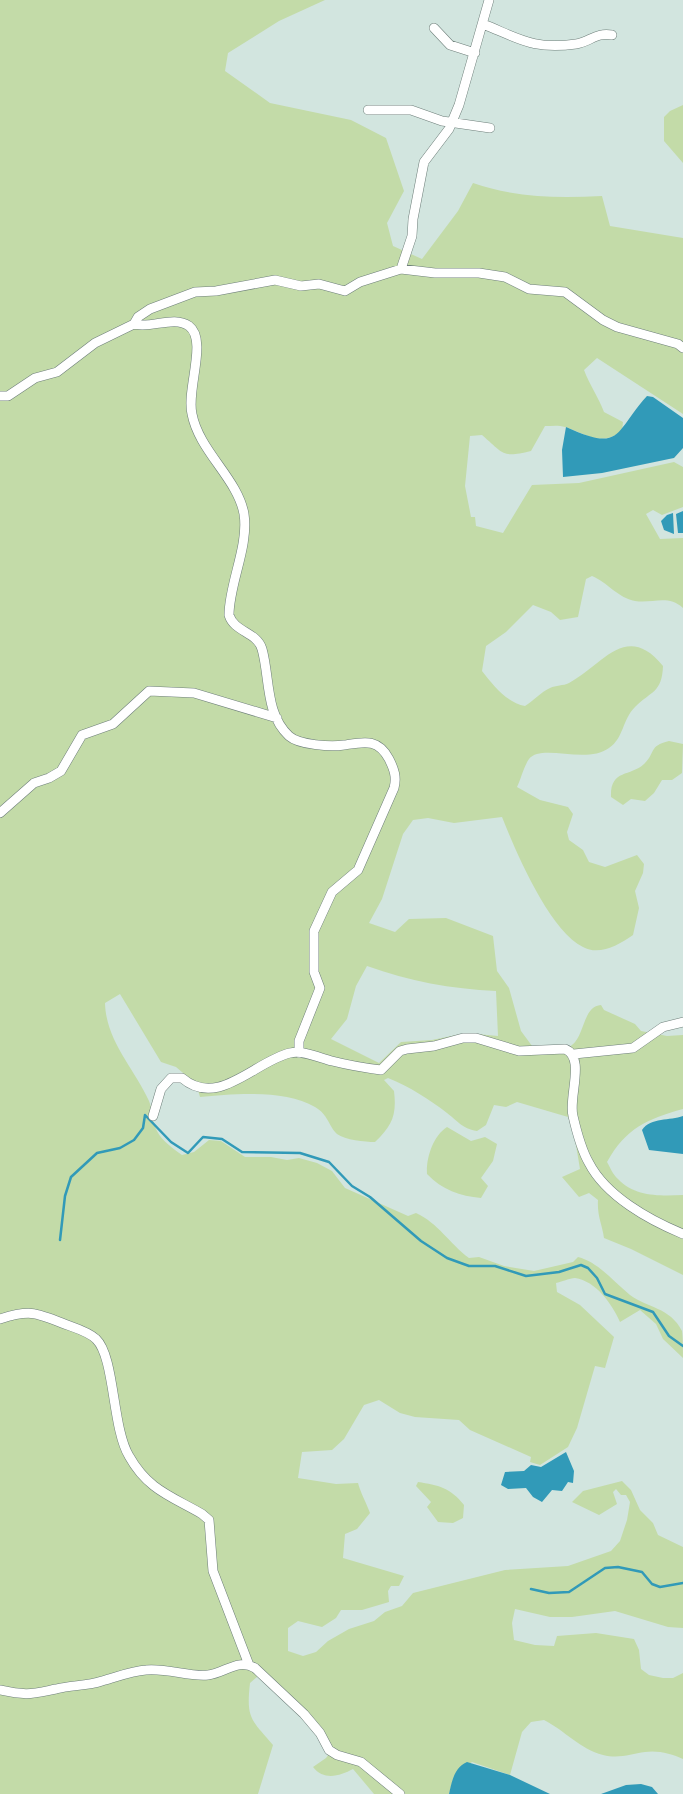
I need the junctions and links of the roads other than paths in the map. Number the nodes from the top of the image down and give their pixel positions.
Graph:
1 (489, 0) edge
2 (483, 24) junction
3 (434, 28) dead end
4 (612, 35) dead end
5 (474, 54) junction
6 (368, 110) dead end
7 (452, 121) junction
8 (490, 128) dead end
9 (401, 269) junction
10 (134, 324) junction
11 (683, 348) edge
12 (0, 396) edge
13 (277, 718) junction
14 (0, 813) edge
15 (683, 1022) edge
16 (299, 1053) junction
17 (574, 1054) junction
18 (153, 1116) dead end
19 (683, 1234) edge
20 (0, 1318) edge
21 (249, 1665) junction
22 (0, 1690) edge
23 (400, 1794) edge

1 - 2 street
2 - 4 street
2 - 5 street
3 - 5 street
5 - 7 street
6 - 7 street
7 - 8 street
7 - 9 street
9 - 10 street
9 - 11 street
10 - 12 street
10 - 13 street
13 - 14 street
13 - 16 street
15 - 17 street
16 - 17 street
16 - 18 street
17 - 19 street
20 - 21 street
21 - 22 street
21 - 23 street

